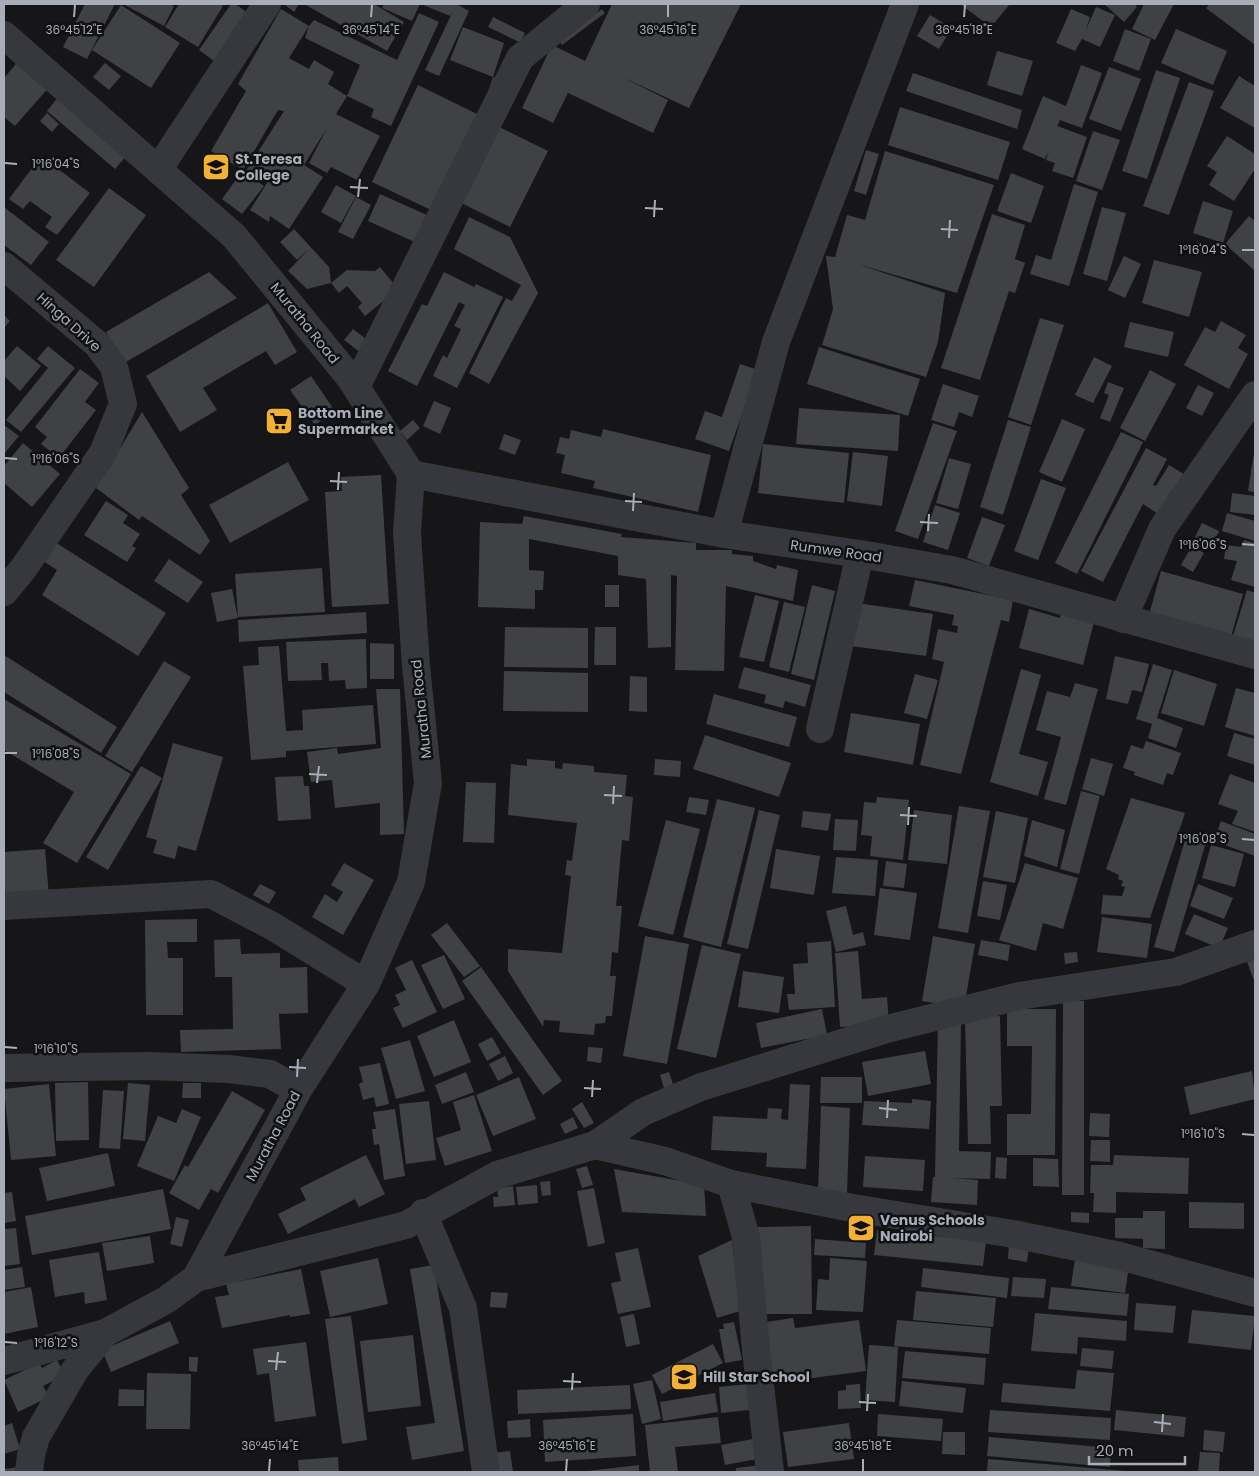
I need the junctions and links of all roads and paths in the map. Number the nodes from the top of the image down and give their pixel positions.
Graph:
1 (267, 4) edge
2 (586, 4) edge
3 (905, 4) edge
4 (4, 35) edge
5 (158, 170) junction
6 (4, 266) edge
7 (356, 387) junction
8 (1255, 395) edge
9 (410, 474) junction
10 (724, 534) junction
11 (860, 554) junction
12 (4, 592) edge
13 (1124, 619) junction
14 (1255, 655) edge
15 (820, 729) dead end
16 (4, 906) edge
17 (1255, 944) edge
18 (366, 984) junction
19 (4, 1068) edge
20 (298, 1090) junction
21 (595, 1145) junction
22 (731, 1184) junction
23 (424, 1213) junction
24 (196, 1278) junction
25 (1255, 1293) edge
26 (105, 1333) junction
27 (4, 1361) edge
28 (29, 1472) edge
29 (486, 1472) edge
30 (770, 1472) edge

1 - 5 street
2 - 7 street
3 - 10 street
4 - 5 street, Muratha Road
5 - 7 street, Muratha Road
6 - 12 street, Hinga Drive
7 - 9 street, Muratha Road
8 - 13 street
9 - 10 street, Rumwe Road
9 - 18 street, Muratha Road
10 - 11 street, Rumwe Road
11 - 13 street, Rumwe Road
11 - 15 street
13 - 14 street, Rumwe Road
16 - 18 street
17 - 21 street
18 - 20 street, Muratha Road
19 - 20 street
20 - 24 street, Muratha Road
21 - 22 street
21 - 23 street
22 - 25 street
22 - 30 street
23 - 24 street
23 - 29 street
24 - 26 street, Muratha Road
26 - 27 street, Muratha Road
26 - 28 street

